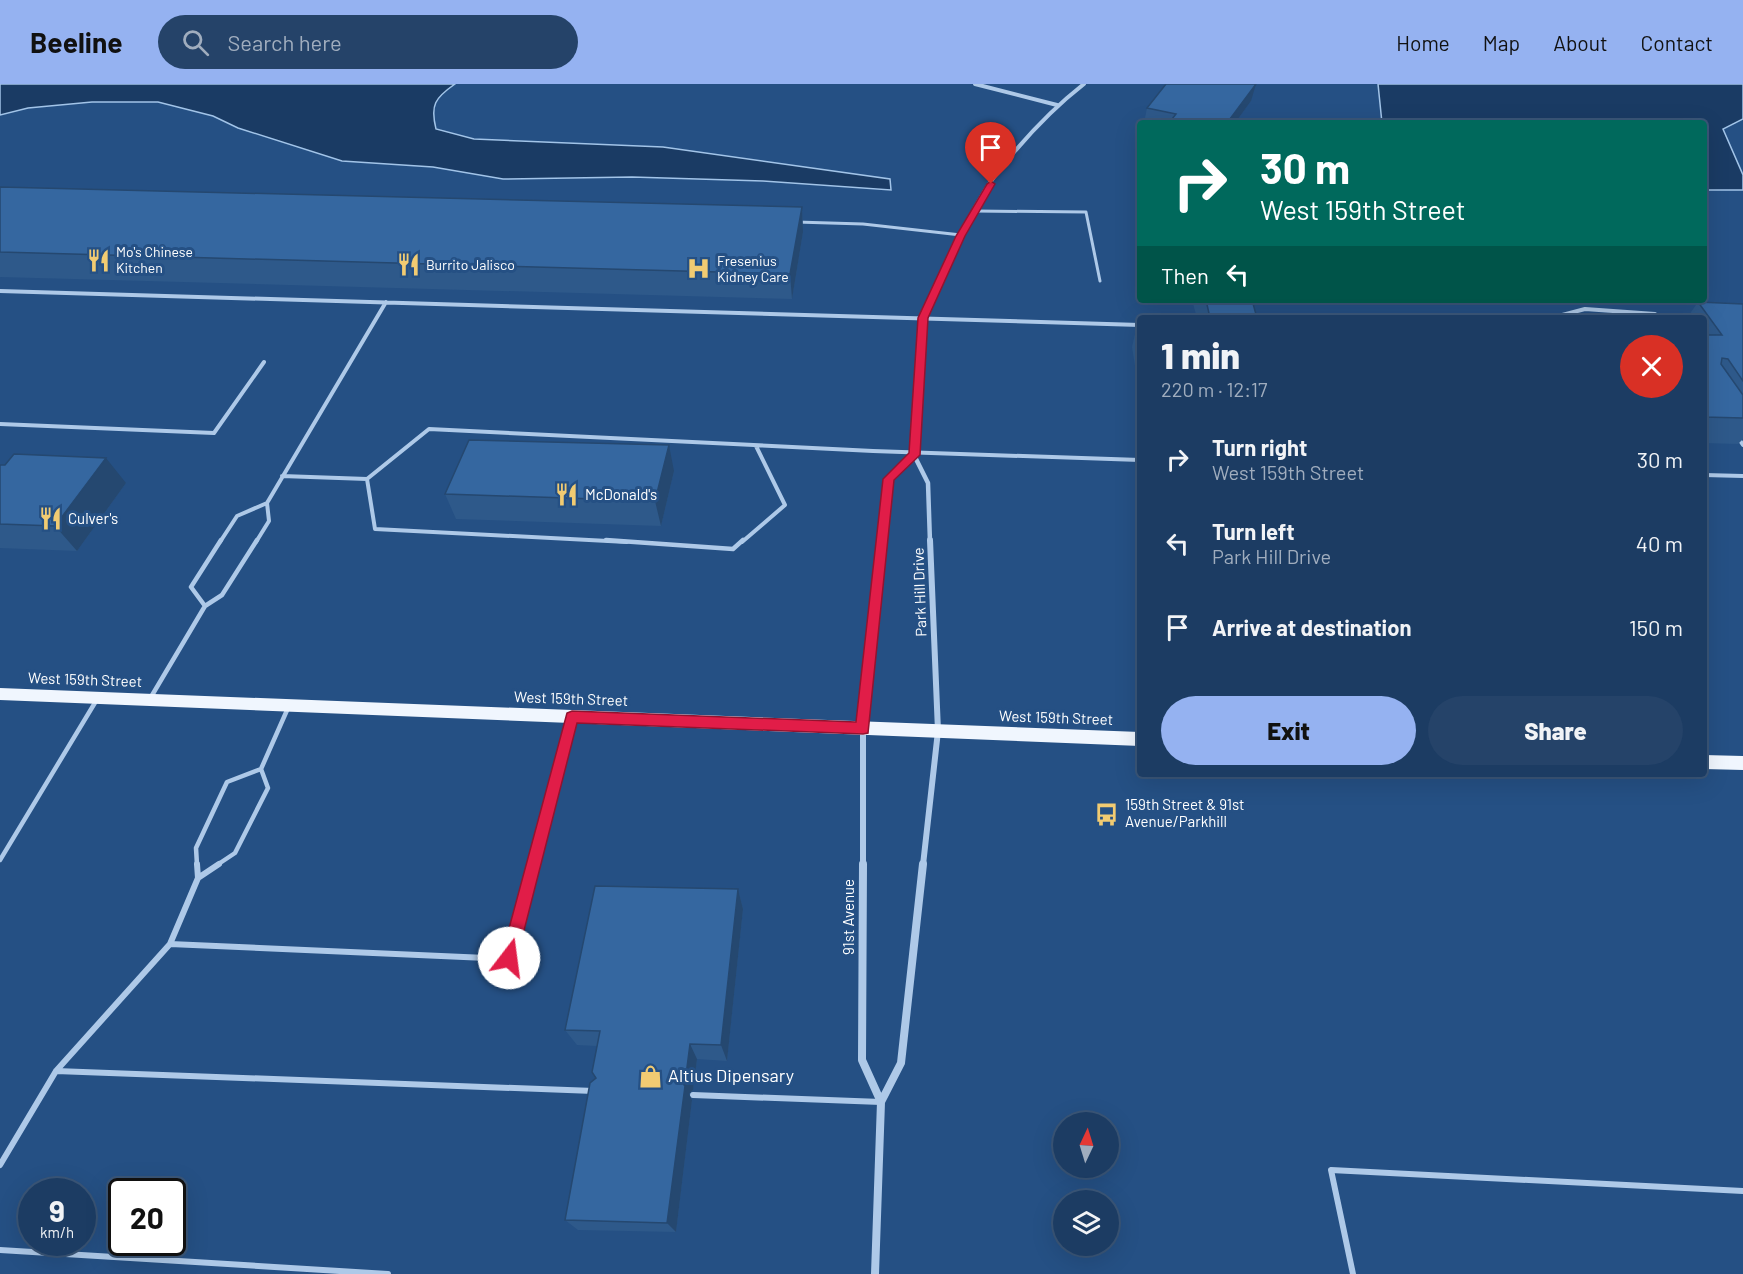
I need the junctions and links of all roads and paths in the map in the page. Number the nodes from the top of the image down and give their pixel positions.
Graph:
1 (975, 84) edge
2 (1084, 84) edge
3 (1056, 105) junction
4 (975, 212) junction
5 (791, 222) edge
6 (961, 236) junction
7 (1100, 281) dead end
8 (0, 291) edge
9 (386, 302) junction
10 (1562, 315) edge
11 (1656, 315) edge
12 (923, 318) junction
13 (1137, 325) edge
14 (264, 362) dead end
15 (0, 424) edge
16 (1737, 435) edge
17 (1743, 445) edge
18 (756, 446) junction
19 (914, 455) junction
20 (1137, 460) edge
21 (1707, 475) edge
22 (282, 476) junction
23 (1743, 476) edge
24 (367, 478) junction
25 (267, 503) junction
26 (205, 606) junction
27 (0, 694) edge
28 (97, 698) junction
29 (149, 700) junction
30 (288, 706) junction
31 (572, 717) junction
32 (863, 728) junction
33 (938, 731) junction
34 (1137, 739) edge
35 (1707, 762) edge
36 (1743, 763) edge
37 (261, 769) junction
38 (0, 860) edge
39 (198, 878) junction
40 (170, 944) junction
41 (56, 1071) junction
42 (602, 1092) edge
43 (693, 1095) dead end
44 (881, 1102) junction
45 (0, 1165) edge
46 (1743, 1191) edge
47 (0, 1250) edge
48 (388, 1274) edge
49 (875, 1274) edge
50 (1353, 1274) edge

1 - 3 street
2 - 3 street, Park Hill Drive
3 - 4 street, Park Hill Drive
4 - 6 street, Park Hill Drive
4 - 7 lane
5 - 6 lane
6 - 12 street, Park Hill Drive
8 - 9 lane
9 - 12 lane
9 - 22 lane
10 - 11 lane
12 - 13 lane
12 - 19 street, Park Hill Drive
14 - 15 lane
16 - 17 lane
18 - 19 lane
18 - 24 lane
18 - 24 lane
19 - 20 lane
19 - 32 street
19 - 33 street, Park Hill Drive
21 - 23 lane
22 - 24 lane
22 - 25 lane
25 - 26 lane
25 - 26 lane
26 - 29 lane
27 - 28 main road, West 159th Street
28 - 29 main road, West 159th Street
28 - 38 lane
29 - 30 main road, West 159th Street
30 - 31 main road, West 159th Street
30 - 37 lane
31 - 32 main road, West 159th Street
31 - 40 lane
32 - 33 main road, West 159th Street
32 - 44 street, 91st Avenue
33 - 34 main road, West 159th Street
33 - 44 street, 91st Avenue
35 - 36 main road
37 - 39 lane
37 - 39 lane
39 - 40 lane
40 - 41 lane
41 - 42 lane
41 - 45 lane
43 - 44 lane
44 - 49 street, 91st Avenue
46 - 50 lane
47 - 48 lane

